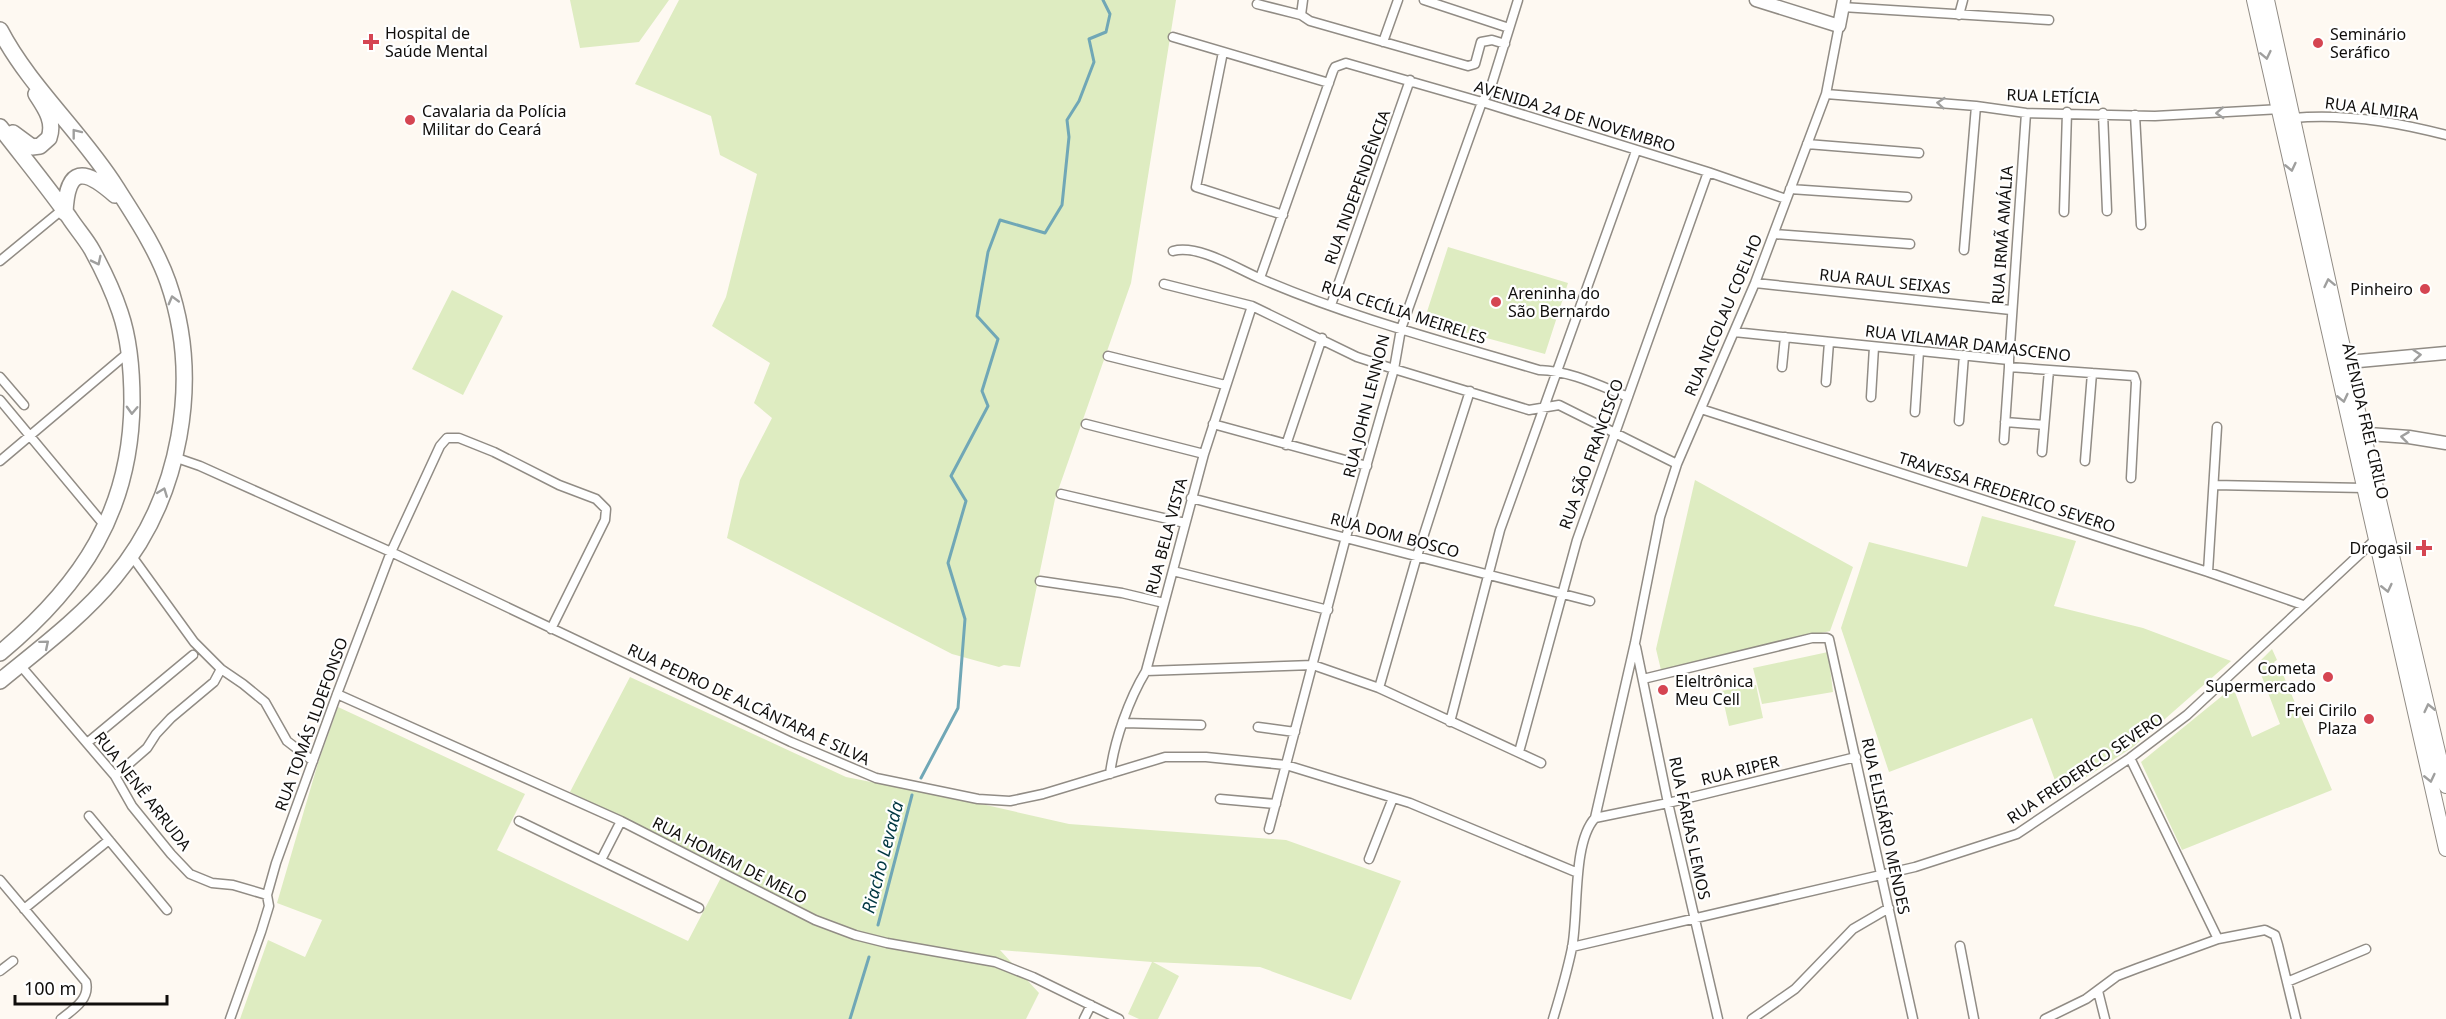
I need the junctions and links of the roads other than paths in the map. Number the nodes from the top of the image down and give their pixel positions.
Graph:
1 (1303, 0) edge
2 (1398, 0) edge
3 (1424, 0) edge
4 (1518, 0) edge
5 (1782, 0) edge
6 (1963, 0) edge
7 (2254, 0) edge
8 (2267, 0) edge
9 (1760, 1) edge
10 (1257, 4) dead end
11 (1841, 13) edge
12 (1301, 15) junction
13 (1959, 15) junction
14 (2049, 20) dead end
15 (1509, 28) junction
16 (0, 30) edge
17 (1173, 37) dead end
18 (1383, 42) junction
19 (1504, 44) junction
20 (1223, 52) junction
21 (19, 60) junction
22 (1410, 80) junction
23 (1329, 83) junction
24 (1827, 94) junction
25 (1482, 102) junction
26 (1976, 106) junction
27 (2026, 112) junction
28 (2067, 112) junction
29 (2288, 112) junction
30 (2103, 113) junction
31 (2135, 115) junction
32 (0, 126) edge
33 (2446, 135) edge
34 (1808, 144) junction
35 (1636, 151) junction
36 (1919, 153) dead end
37 (1708, 172) junction
38 (1790, 189) junction
39 (1907, 197) dead end
40 (1785, 199) junction
41 (127, 204) junction
42 (64, 211) junction
43 (2107, 211) dead end
44 (2064, 212) dead end
45 (1283, 215) junction
46 (2141, 225) dead end
47 (1774, 234) junction
48 (1910, 244) dead end
49 (1964, 250) dead end
50 (1173, 251) dead end
51 (0, 261) edge
52 (1260, 278) junction
53 (1755, 283) junction
54 (1164, 284) dead end
55 (1331, 305) junction
56 (1252, 306) junction
57 (2011, 310) junction
58 (1401, 329) junction
59 (1734, 332) junction
60 (1785, 337) junction
61 (1322, 338) junction
62 (1829, 342) junction
63 (1874, 347) junction
64 (1919, 351) junction
65 (129, 352) junction
66 (2446, 353) edge
67 (1108, 356) dead end
68 (1964, 356) junction
69 (2341, 362) junction
70 (2009, 363) junction
71 (1782, 368) dead end
72 (1394, 369) junction
73 (2049, 370) junction
74 (1557, 371) junction
75 (2092, 373) junction
76 (0, 377) edge
77 (1827, 381) dead end
78 (1225, 385) junction
79 (1470, 391) junction
80 (1628, 397) junction
81 (1870, 397) dead end
82 (0, 400) edge
83 (24, 405) dead end
84 (1544, 409) junction
85 (1701, 409) junction
86 (1915, 412) dead end
87 (1959, 421) dead end
88 (2005, 422) junction
89 (1086, 424) dead end
90 (1213, 424) junction
91 (2044, 425) junction
92 (2217, 427) dead end
93 (1615, 432) junction
94 (2358, 433) junction
95 (30, 435) junction
96 (2004, 440) dead end
97 (2446, 443) edge
98 (1286, 445) junction
99 (2042, 452) dead end
100 (1204, 454) junction
101 (174, 457) junction
102 (0, 461) edge
103 (2085, 461) dead end
104 (1677, 464) junction
105 (1367, 466) junction
106 (2131, 477) dead end
107 (2214, 484) junction
108 (2365, 488) junction
109 (1061, 494) dead end
110 (1191, 498) junction
111 (1185, 523) junction
112 (106, 526) junction
113 (2382, 535) junction
114 (1346, 537) junction
115 (391, 552) junction
116 (131, 555) junction
117 (1417, 556) junction
118 (1173, 571) junction
119 (2208, 572) junction
120 (1487, 574) junction
121 (1040, 581) dead end
122 (1562, 592) junction
123 (1590, 601) dead end
124 (1164, 603) junction
125 (2303, 605) junction
126 (1328, 610) junction
127 (551, 629) junction
128 (1635, 643) junction
129 (2, 647) edge
130 (194, 655) dead end
131 (20, 665) junction
132 (1313, 665) junction
133 (221, 669) junction
134 (1146, 671) junction
135 (1643, 679) junction
136 (0, 681) edge
137 (1379, 688) junction
138 (337, 694) junction
139 (1450, 722) junction
140 (1124, 723) junction
141 (1201, 725) dead end
142 (1258, 727) dead end
143 (1295, 732) junction
144 (87, 743) junction
145 (1519, 752) junction
146 (1856, 757) junction
147 (2130, 758) junction
148 (314, 762) junction
149 (1541, 763) dead end
150 (1286, 765) junction
151 (1110, 774) junction
152 (115, 776) junction
153 (2446, 786) edge
154 (1393, 798) junction
155 (1220, 799) dead end
156 (1668, 803) junction
157 (1276, 804) junction
158 (89, 816) dead end
159 (1595, 818) junction
160 (519, 821) dead end
161 (621, 821) junction
162 (1269, 829) dead end
163 (109, 840) junction
164 (2446, 849) edge
165 (1369, 859) dead end
166 (601, 860) junction
167 (1578, 873) junction
168 (1882, 875) junction
169 (0, 880) edge
170 (267, 895) junction
171 (699, 908) dead end
172 (1889, 908) junction
173 (24, 909) junction
174 (167, 910) dead end
175 (1694, 920) junction
176 (2218, 939) junction
177 (1960, 946) dead end
178 (1572, 947) junction
179 (2366, 949) dead end
180 (13, 960) dead end
181 (0, 971) edge
182 (2287, 982) junction
183 (2098, 991) junction
184 (1091, 1005) junction
185 (61, 1019) edge
186 (230, 1019) edge
187 (1084, 1019) edge
188 (1119, 1019) edge
189 (1553, 1019) edge
190 (1718, 1019) edge
191 (1752, 1019) edge
192 (1913, 1019) edge
193 (1974, 1019) edge
194 (2045, 1019) edge
195 (2104, 1019) edge
196 (2295, 1019) edge

1 - 12 street
2 - 18 street
3 - 15 street
4 - 15 street, RUA JOHN LENNON
5 - 11 street
6 - 13 street
7 -> 29 main road, AVENIDA FREI CIRILO
8 - 29 main road, AVENIDA FREI CIRILO
9 - 11 street
10 - 12 street
11 - 13 street
11 - 24 street, RUA NICOLAU COELHO
12 - 18 street
13 - 14 street
15 - 19 street, RUA JOHN LENNON
16 - 21 highway
17 - 20 street
18 - 19 street
19 - 25 street, RUA JOHN LENNON
20 - 23 street
20 - 45 street
21 - 32 highway
41 -> 21 highway
22 - 23 street, AVENIDA 24 DE NOVEMBRO
22 - 25 street, AVENIDA 24 DE NOVEMBRO
22 - 55 street, RUA INDEPENDÊNCIA
23 - 45 street
26 -> 24 street, RUA LETÍCIA
24 - 34 street, RUA NICOLAU COELHO
25 - 35 street, AVENIDA 24 DE NOVEMBRO
25 - 58 street, RUA JOHN LENNON
26 - 27 street, RUA LETÍCIA
26 - 49 street
27 - 28 street, RUA LETÍCIA
27 - 57 street, RUA IRMÃ AMÁLIA
28 - 30 street, RUA LETÍCIA
28 - 44 street
29 -> 31 street, RUA LETÍCIA
29 - 33 street, RUA ALMIRA
29 - 69 main road, AVENIDA FREI CIRILO
30 - 31 street, RUA LETÍCIA
30 - 43 street
31 - 46 street
32 - 42 highway
34 - 36 street
34 - 38 street, RUA NICOLAU COELHO
35 - 37 street, AVENIDA 24 DE NOVEMBRO
35 - 74 street
37 - 40 street, AVENIDA 24 DE NOVEMBRO
37 - 80 street, RUA SÃO FRANCISCO
38 - 39 street
38 - 40 street, RUA NICOLAU COELHO
40 - 47 street, RUA NICOLAU COELHO
41 - 42 highway
101 -> 41 highway
42 - 51 street
42 -> 65 highway
45 - 52 street
47 - 48 street
47 - 53 street, RUA NICOLAU COELHO
50 - 52 street, RUA CECÍLIA MEIRELES
52 - 55 street, RUA CECÍLIA MEIRELES
53 - 57 street, RUA RAUL SEIXAS
53 - 59 street, RUA NICOLAU COELHO
54 - 56 street
55 - 58 street, RUA CECÍLIA MEIRELES
56 - 61 street
56 - 78 street, RUA BELA VISTA
57 - 70 street, RUA IRMÃ AMÁLIA
58 - 72 street, RUA JOHN LENNON
58 - 74 street, RUA CECÍLIA MEIRELES
59 - 60 street, RUA VILAMAR DAMASCENO
59 - 85 street, RUA NICOLAU COELHO
60 - 62 street, RUA VILAMAR DAMASCENO
60 - 71 street
61 - 72 street
61 - 98 street
62 - 63 street, RUA VILAMAR DAMASCENO
62 - 77 street
63 - 64 street, RUA VILAMAR DAMASCENO
63 - 81 street
64 - 68 street, RUA VILAMAR DAMASCENO
64 - 86 street
65 - 95 street
65 -> 112 highway
69 -> 66 street
67 - 78 street
68 - 70 street, RUA VILAMAR DAMASCENO
68 - 87 street
69 - 94 main road, AVENIDA FREI CIRILO
70 - 73 street, RUA VILAMAR DAMASCENO
70 - 88 street, RUA IRMÃ AMÁLIA
72 - 79 street
72 - 105 street, RUA JOHN LENNON
73 - 75 street, RUA VILAMAR DAMASCENO
73 - 91 street
74 - 80 street, RUA CECÍLIA MEIRELES
74 - 84 street
75 - 103 street
75 - 106 street, RUA VILAMAR DAMASCENO
76 - 83 street
78 - 90 street, RUA BELA VISTA
79 - 84 street
79 - 117 street
80 - 93 street, RUA SÃO FRANCISCO
82 - 95 street
84 - 93 street
84 - 120 street
85 - 104 street, RUA NICOLAU COELHO
85 - 119 street, TRAVESSA FREDERICO SEVERO
88 - 91 street
88 - 96 street, RUA IRMÃ AMÁLIA
89 - 100 street
90 - 98 street
90 - 100 street, RUA BELA VISTA
91 - 99 street
92 - 107 street
93 - 104 street
93 - 122 street, RUA SÃO FRANCISCO
97 -> 94 street
94 - 108 main road, AVENIDA FREI CIRILO
94 - 113 main road, AVENIDA FREI CIRILO
95 - 102 street
95 - 112 street
98 - 105 street
100 - 110 street, RUA BELA VISTA
101 - 115 street, RUA PEDRO DE ALCÂNTARA E SILVA
116 -> 101 highway
104 - 128 street, RUA NICOLAU COELHO
105 - 114 street, RUA JOHN LENNON
107 - 108 street
107 - 119 street
108 - 113 main road, AVENIDA FREI CIRILO
109 - 111 street
110 - 111 street, RUA BELA VISTA
110 - 114 street, RUA DOM BOSCO
111 - 118 street, RUA BELA VISTA
112 - 129 highway
113 - 125 street, RUA FREDERICO SEVERO
153 -> 113 main road, AVENIDA FREI CIRILO
113 -> 164 main road, AVENIDA FREI CIRILO
114 - 117 street, RUA DOM BOSCO
114 - 126 street, RUA JOHN LENNON
115 - 127 street, RUA PEDRO DE ALCÂNTARA E SILVA
115 - 127 street, RUA TOMÁS ILDEFONSO
115 - 138 street, RUA TOMÁS ILDEFONSO
131 -> 116 highway
116 - 133 street
117 - 120 street, RUA DOM BOSCO
117 - 137 street
118 - 124 street, RUA BELA VISTA
118 - 126 street
119 - 125 street, TRAVESSA FREDERICO SEVERO
120 - 122 street, RUA DOM BOSCO
120 - 139 street
121 - 124 street
122 - 123 street, RUA DOM BOSCO
122 - 145 street, RUA SÃO FRANCISCO
124 - 134 street, RUA BELA VISTA
125 - 147 street, RUA FREDERICO SEVERO
126 - 132 street, RUA JOHN LENNON
127 - 151 street, RUA PEDRO DE ALCÂNTARA E SILVA
128 - 135 street, RUA FARIAS LEMOS
128 - 159 street, RUA NICOLAU COELHO
130 - 144 street
131 - 136 highway
131 - 144 street, RUA NENÊ ARRUDA
132 - 134 street
132 - 137 street
132 - 143 street, RUA JOHN LENNON
133 - 148 street
133 - 152 street
134 - 140 street, RUA BELA VISTA
135 - 146 street, RUA ELISIÁRIO MENDES
135 - 156 street, RUA FARIAS LEMOS
137 - 139 street
138 - 148 street, RUA TOMÁS ILDEFONSO
138 - 161 street, RUA HOMEM DE MELO
139 - 145 street
140 - 141 street
140 - 151 street, RUA BELA VISTA
142 - 143 street
143 - 150 street, RUA JOHN LENNON
144 - 152 street, RUA NENÊ ARRUDA
145 - 149 street
146 - 156 street, RUA RIPER
146 - 168 street, RUA ELISIÁRIO MENDES
147 - 168 street, RUA FREDERICO SEVERO
147 - 176 street
148 - 170 street, RUA TOMÁS ILDEFONSO
150 - 151 street, RUA PEDRO DE ALCÂNTARA E SILVA
150 - 154 street, RUA PEDRO DE ALCÂNTARA E SILVA
150 - 157 street, RUA JOHN LENNON
152 - 170 street, RUA NENÊ ARRUDA
154 - 165 street
154 - 167 street, RUA PEDRO DE ALCÂNTARA E SILVA
155 - 157 street
156 - 159 street, RUA RIPER
156 - 175 street, RUA FARIAS LEMOS
157 - 162 street, RUA JOHN LENNON
158 - 163 street
159 - 167 street, RUA NICOLAU COELHO
160 - 166 street
161 - 166 street
161 - 184 street, RUA HOMEM DE MELO
163 - 173 street
163 - 174 street
166 - 171 street
167 - 178 street, RUA NICOLAU COELHO
168 - 172 street, RUA ELISIÁRIO MENDES
168 - 175 street, RUA FREDERICO SEVERO
169 - 173 street
170 - 186 street, RUA TOMÁS ILDEFONSO
172 - 191 street
172 - 192 street, RUA ELISIÁRIO MENDES
173 - 185 street
175 - 178 street, RUA FREDERICO SEVERO
175 - 190 street, RUA FARIAS LEMOS
176 - 182 street
176 - 183 street
177 - 193 street
178 - 189 street, RUA NICOLAU COELHO
179 - 182 street
180 - 181 street
182 - 196 street
183 - 194 street
183 - 195 street
184 - 187 street
184 - 188 street, RUA HOMEM DE MELO

